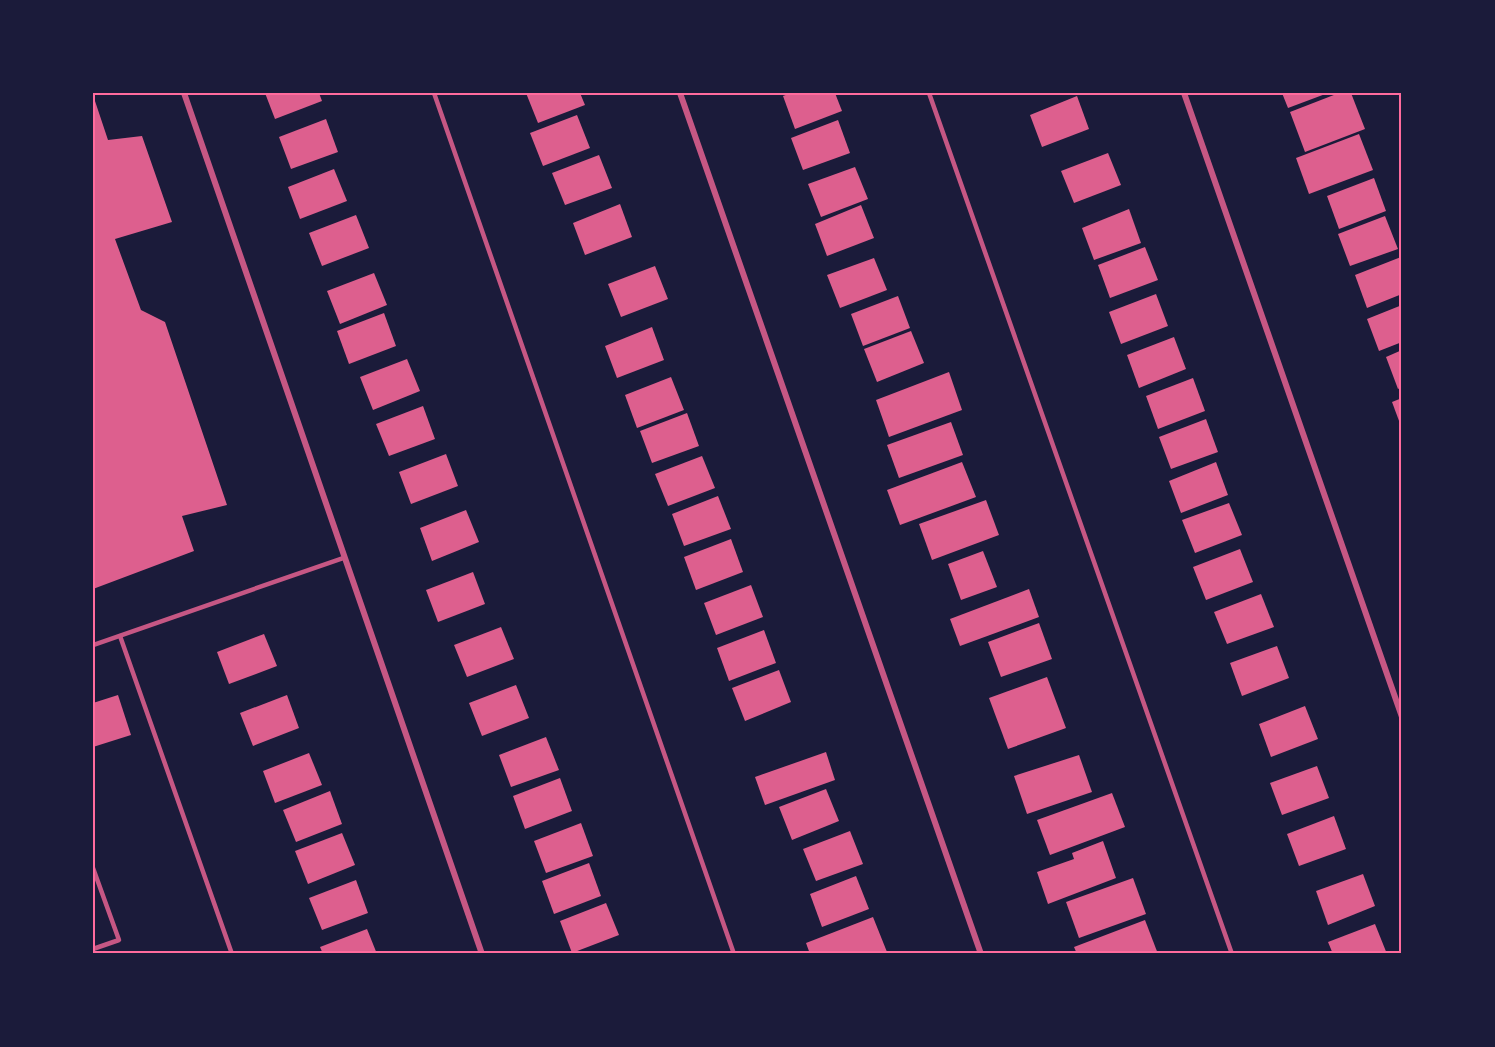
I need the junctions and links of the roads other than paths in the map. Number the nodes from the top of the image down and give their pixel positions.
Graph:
1 (184, 93) edge
2 (434, 93) edge
3 (680, 93) edge
4 (929, 93) edge
5 (1184, 93) edge
6 (343, 558) junction
7 (120, 636) junction
8 (93, 645) edge
9 (1402, 717) edge
10 (93, 868) edge
11 (93, 950) edge
12 (232, 954) edge
13 (482, 954) edge
14 (734, 954) edge
15 (981, 954) edge
16 (1232, 954) edge

1 - 6 street
2 - 14 lane
3 - 15 street
4 - 16 lane
5 - 9 street
6 - 7 lane
6 - 13 street
7 - 8 lane
7 - 12 lane
10 - 11 lane

